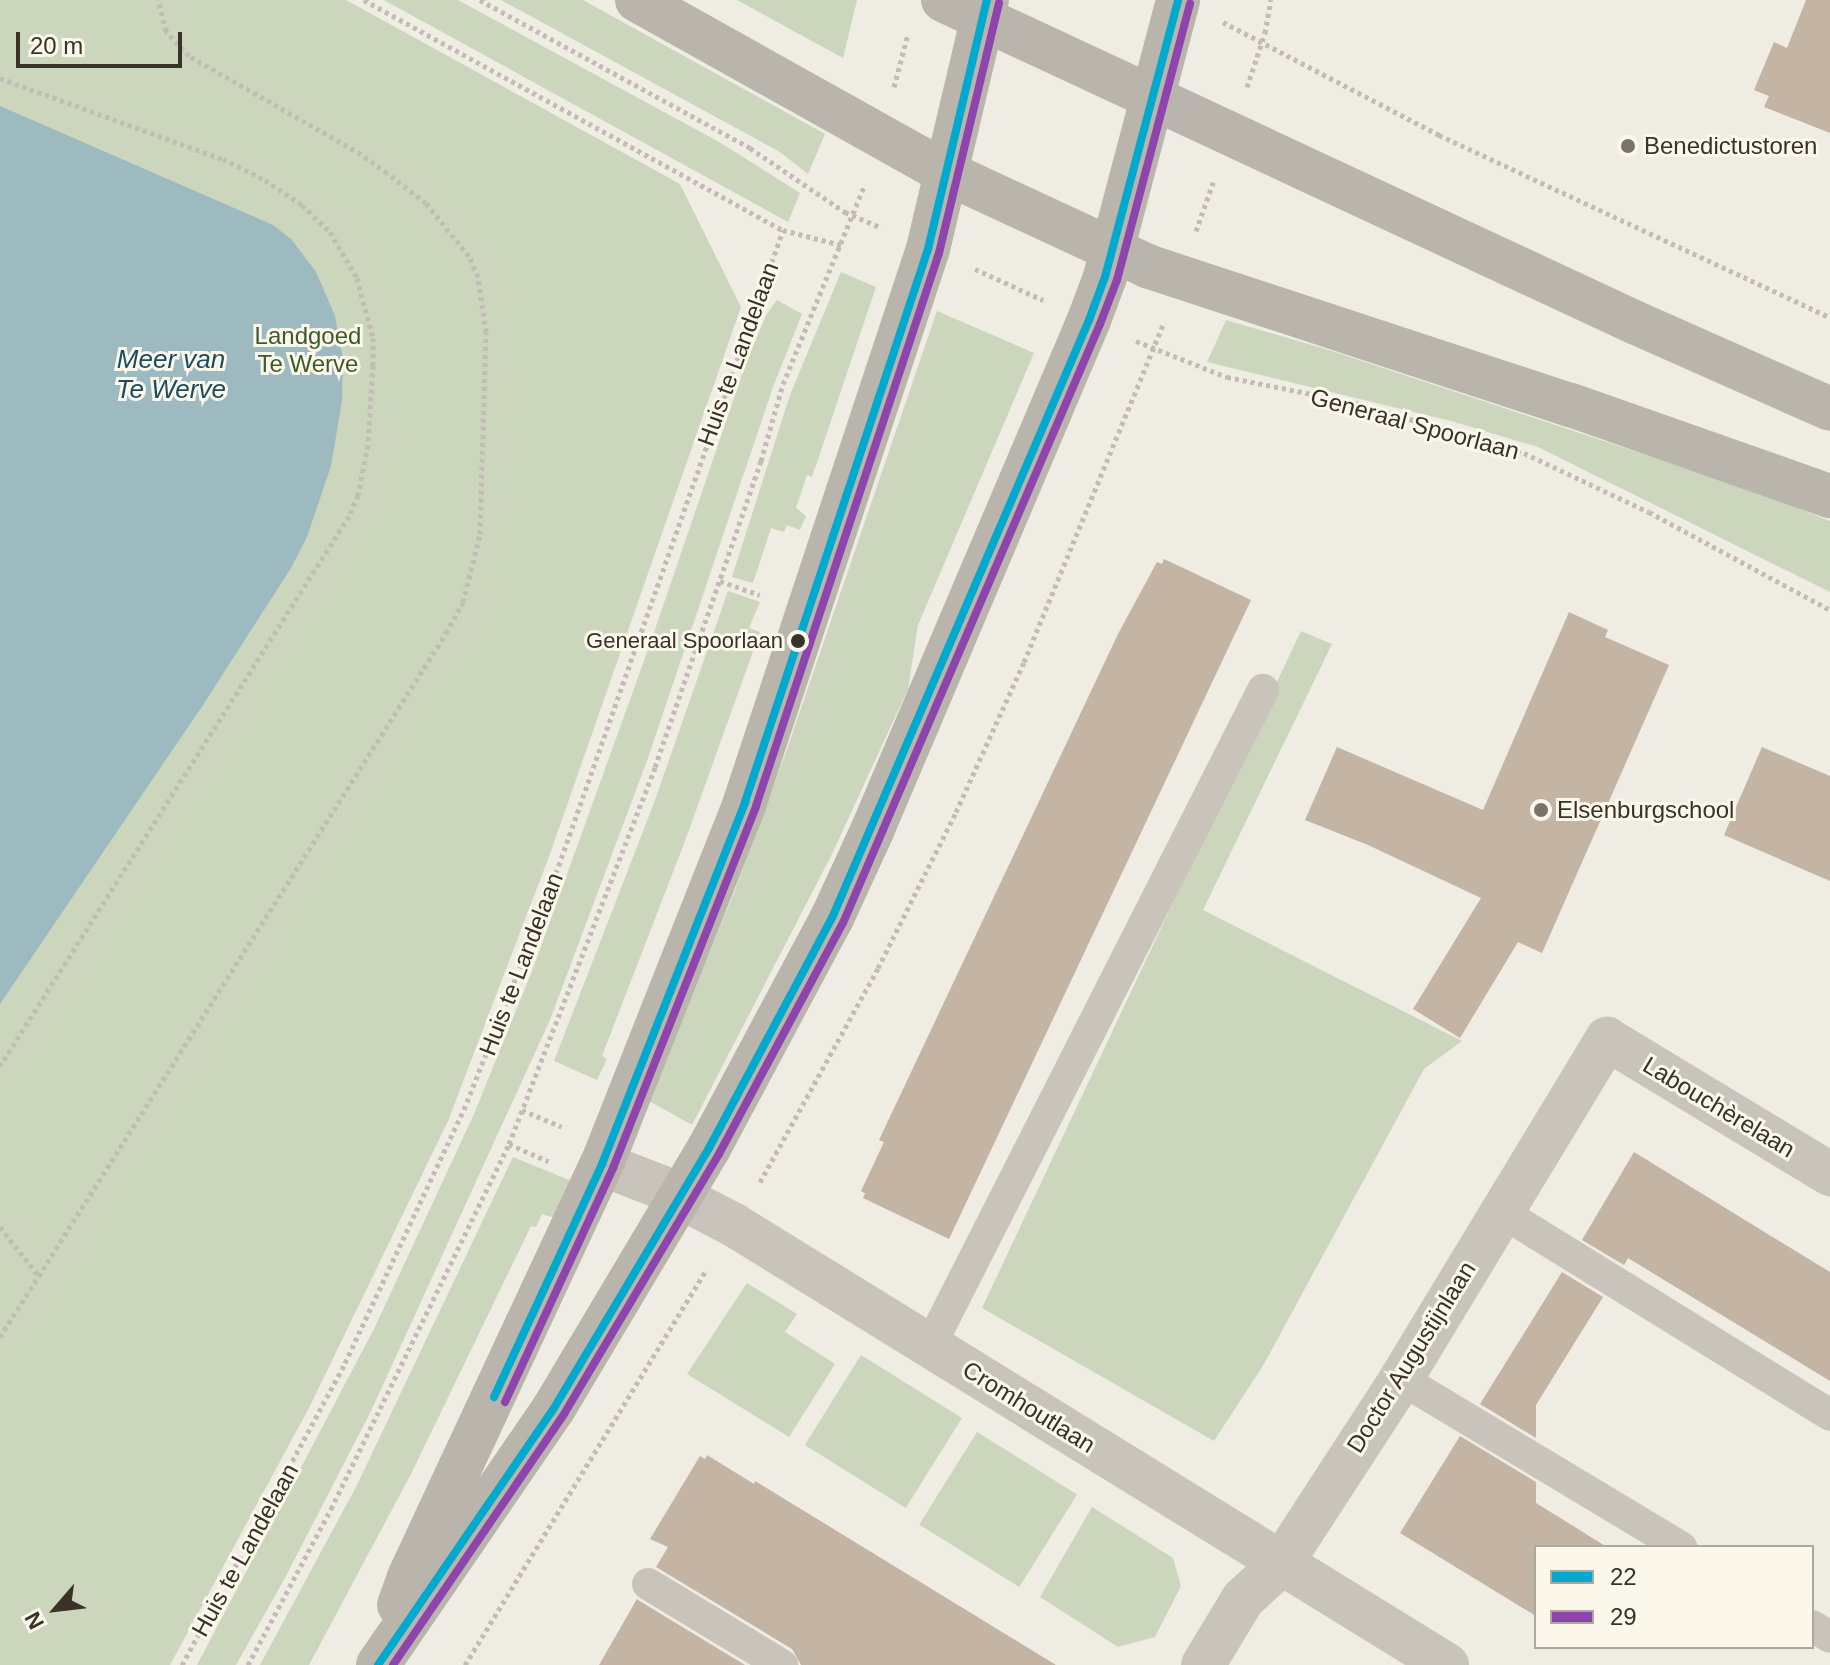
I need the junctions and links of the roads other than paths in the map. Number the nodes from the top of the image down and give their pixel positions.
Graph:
1 (637, 0) edge
2 (943, 0) edge
3 (1178, 0) edge
4 (984, 8) edge
5 (1152, 96) junction
6 (947, 173) junction
7 (1112, 251) junction
8 (1830, 409) edge
9 (1830, 496) edge
10 (1263, 690) dead end
11 (1607, 1039) joint
12 (602, 1164) junction
13 (1830, 1174) edge
14 (681, 1197) junction
15 (1500, 1211) junction
16 (930, 1346) junction
17 (1401, 1379) junction
18 (1830, 1415) edge
19 (1678, 1545) edge
20 (1281, 1564) junction
21 (648, 1584) dead end
22 (379, 1663) edge
23 (782, 1665) edge
24 (1203, 1665) edge
25 (1447, 1665) edge

1 - 6 street
2 - 4 street
3 - 5 street
4 - 5 street
4 - 6 street
5 - 7 street
5 - 8 street
6 - 7 street
6 - 12 street
7 - 9 street
7 - 14 street
10 - 16 lane
11 - 13 street, Labouchèrelaan
11 - 15 street, Doctor Augustijnlaan
12 - 14 street, Cromhoutlaan
12 - 22 street
14 - 16 street, Cromhoutlaan
14 - 22 street
15 - 17 street, Doctor Augustijnlaan
15 - 18 lane
16 - 20 street, Cromhoutlaan
17 - 19 lane
17 - 20 street, Doctor Augustijnlaan
20 - 24 street, Doctor Augustijnlaan
20 - 25 street, Cromhoutlaan
21 - 23 lane

